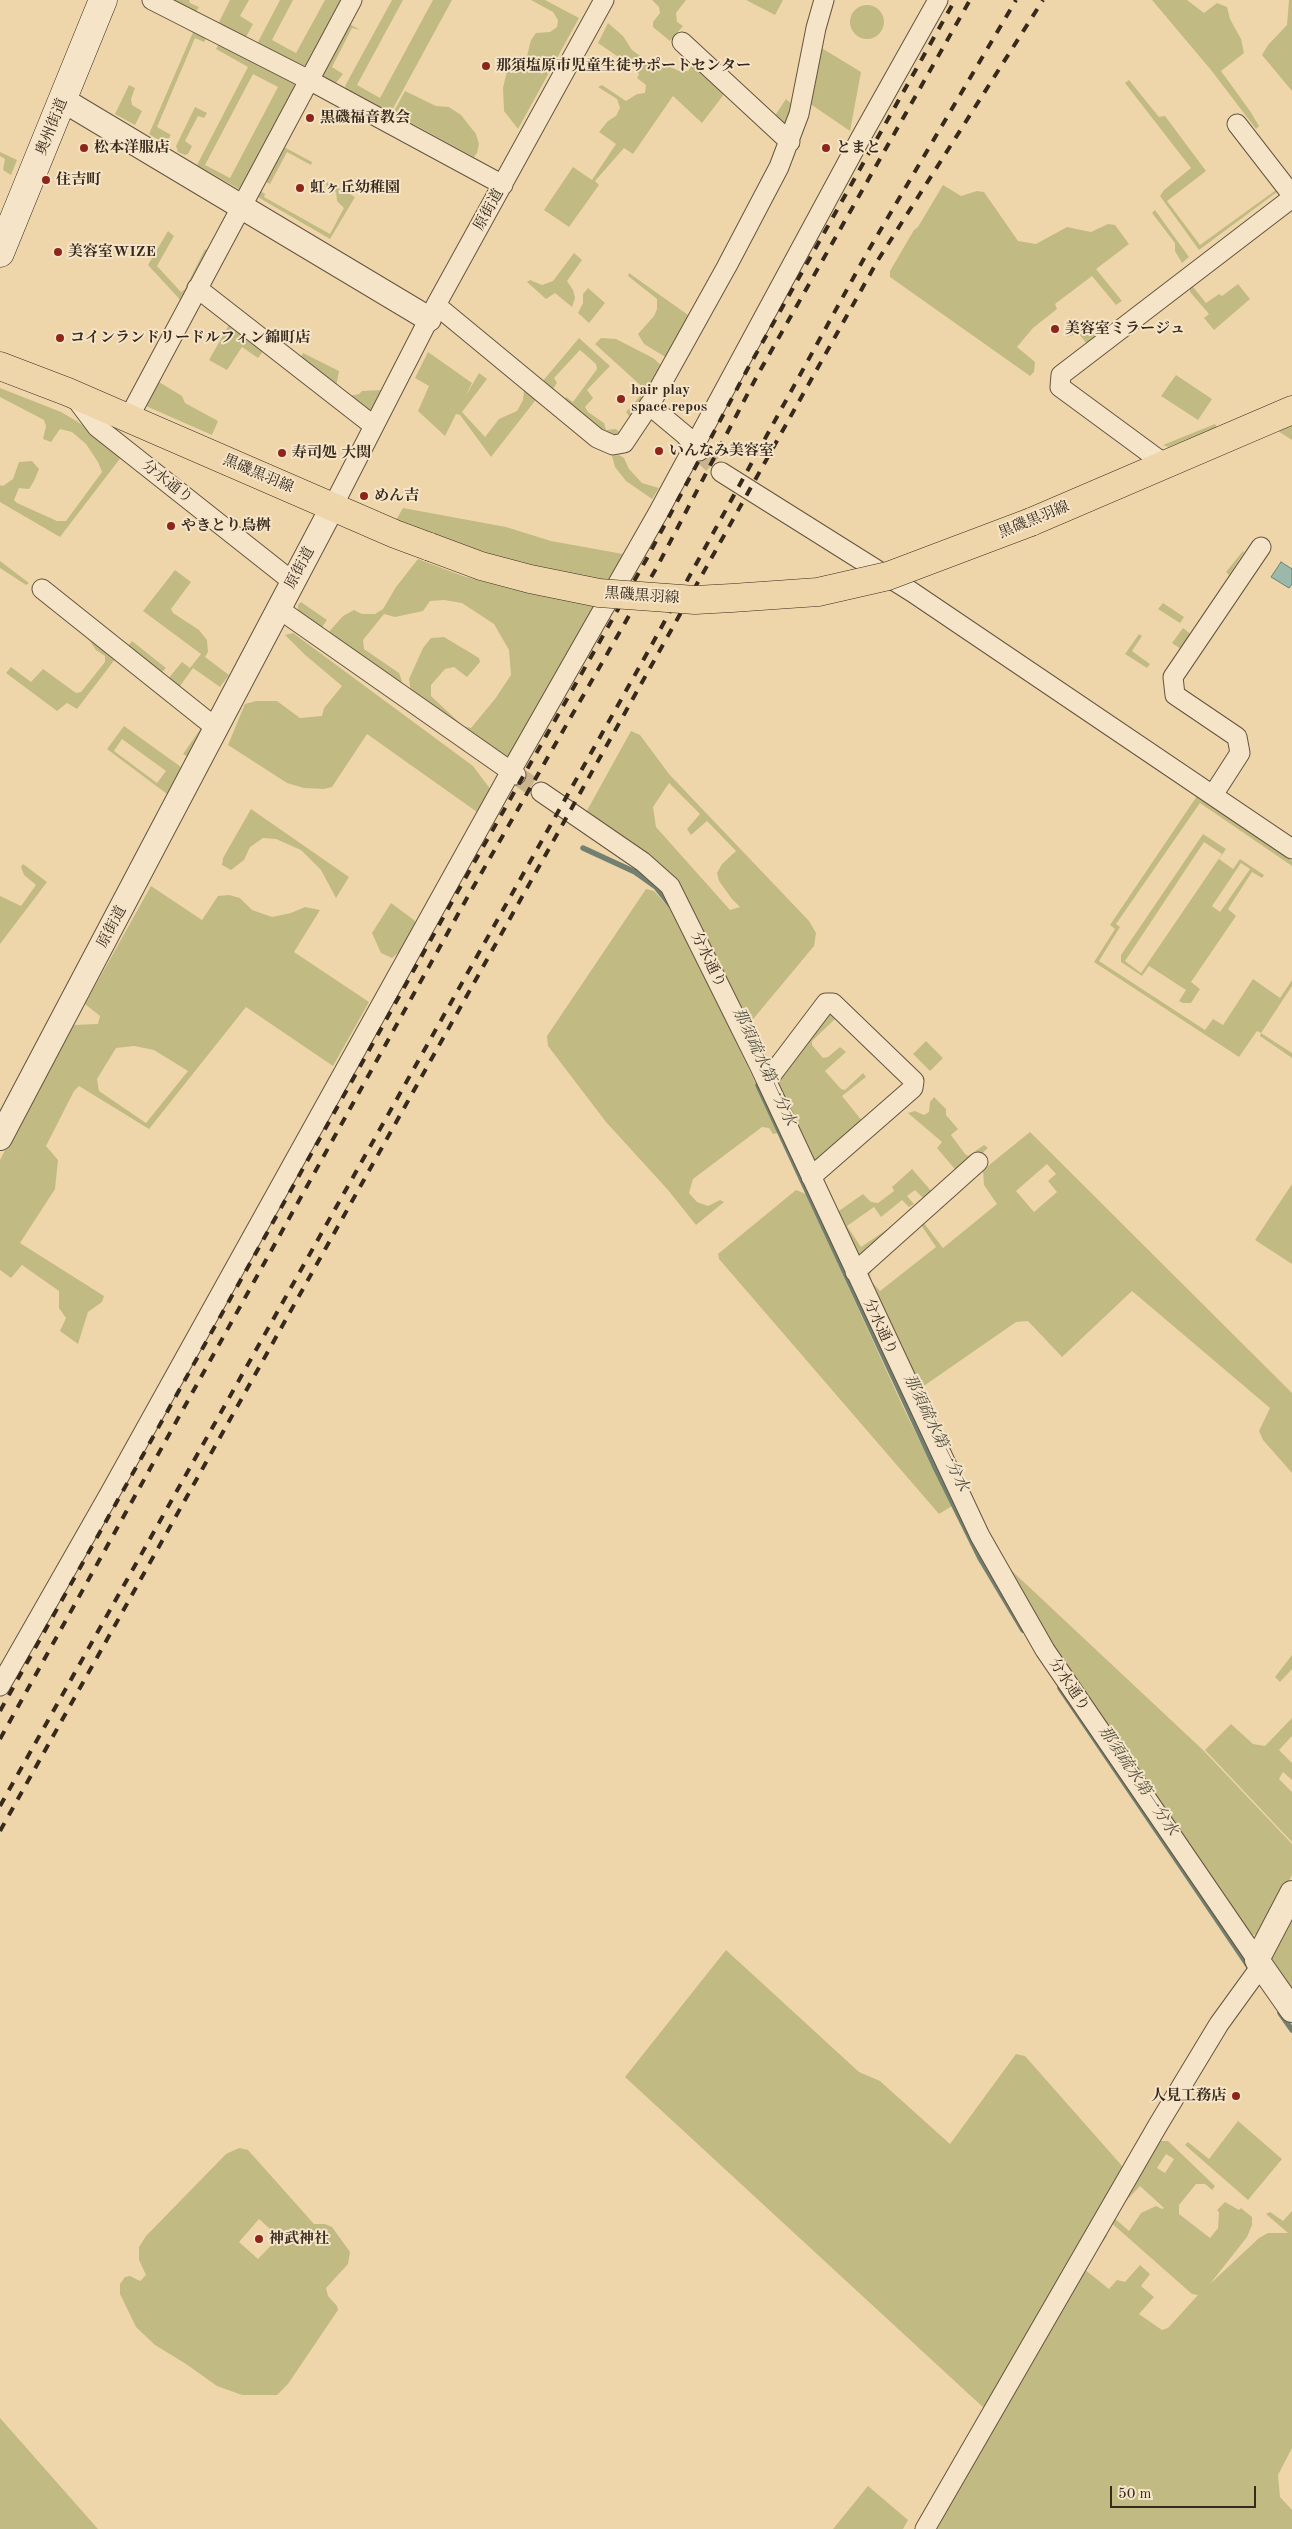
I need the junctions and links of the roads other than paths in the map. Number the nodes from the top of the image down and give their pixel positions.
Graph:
1 (103, 0) edge
2 (152, 0) edge
3 (352, 0) edge
4 (604, 0) edge
5 (824, 0) edge
6 (938, 0) edge
7 (682, 42) dead end
8 (309, 80) junction
9 (63, 100) junction
10 (1237, 124) dead end
11 (790, 142) junction
12 (503, 185) junction
13 (1292, 196) edge
14 (240, 206) junction
15 (0, 253) edge
16 (197, 288) junction
17 (433, 312) junction
18 (0, 366) edge
19 (73, 394) junction
20 (650, 405) junction
21 (1292, 410) edge
22 (128, 418) junction
23 (374, 426) junction
24 (697, 448) junction
25 (1166, 465) junction
26 (721, 472) tunnel mouth
27 (333, 506) junction
28 (1261, 547) dead end
29 (293, 582) junction
30 (42, 589) dead end
31 (278, 609) junction
32 (216, 728) junction
33 (513, 773) junction
34 (541, 792) tunnel mouth
35 (1213, 795) junction
36 (1292, 849) edge
37 (767, 1082) junction
38 (0, 1138) edge
39 (978, 1162) dead end
40 (811, 1177) junction
41 (855, 1272) junction
42 (0, 1686) edge
43 (1292, 1893) edge
44 (1259, 1963) junction
45 (1292, 2010) edge
46 (925, 2529) edge

1 - 9 main road, 奥州街道
2 - 8 street
3 - 8 street
4 - 12 street, 原街道
5 - 11 street
6 - 24 street
7 - 11 street
8 - 12 street
8 - 14 street
9 - 14 street
9 - 15 main road, 奥州街道
10 - 13 street
11 - 20 street
12 - 17 street, 原街道
13 - 25 street
14 - 16 street
14 - 17 street
16 - 22 street
16 - 23 street
17 - 20 street
17 - 23 street, 原街道
18 - 19 main road, 黒磯黒羽線
19 - 22 main road, 黒磯黒羽線
19 - 29 street, 分水通り
20 - 24 street
21 - 25 main road, 黒磯黒羽線
22 - 27 main road, 黒磯黒羽線
23 - 27 street, 原街道
24 - 33 street
25 - 27 main road, 黒磯黒羽線, bridge
26 - 35 street
27 - 29 street, 原街道
28 - 35 street
29 - 31 street, 原街道
30 - 32 street
31 - 32 street, 原街道
31 - 33 street
32 - 38 street, 原街道
33 - 42 street
34 - 37 street, 分水通り
35 - 36 street
37 - 40 street, 分水通り
37 - 40 street
39 - 41 street
40 - 41 street, 分水通り
41 - 44 street, 分水通り
43 - 44 street
44 - 45 street
44 - 46 street

